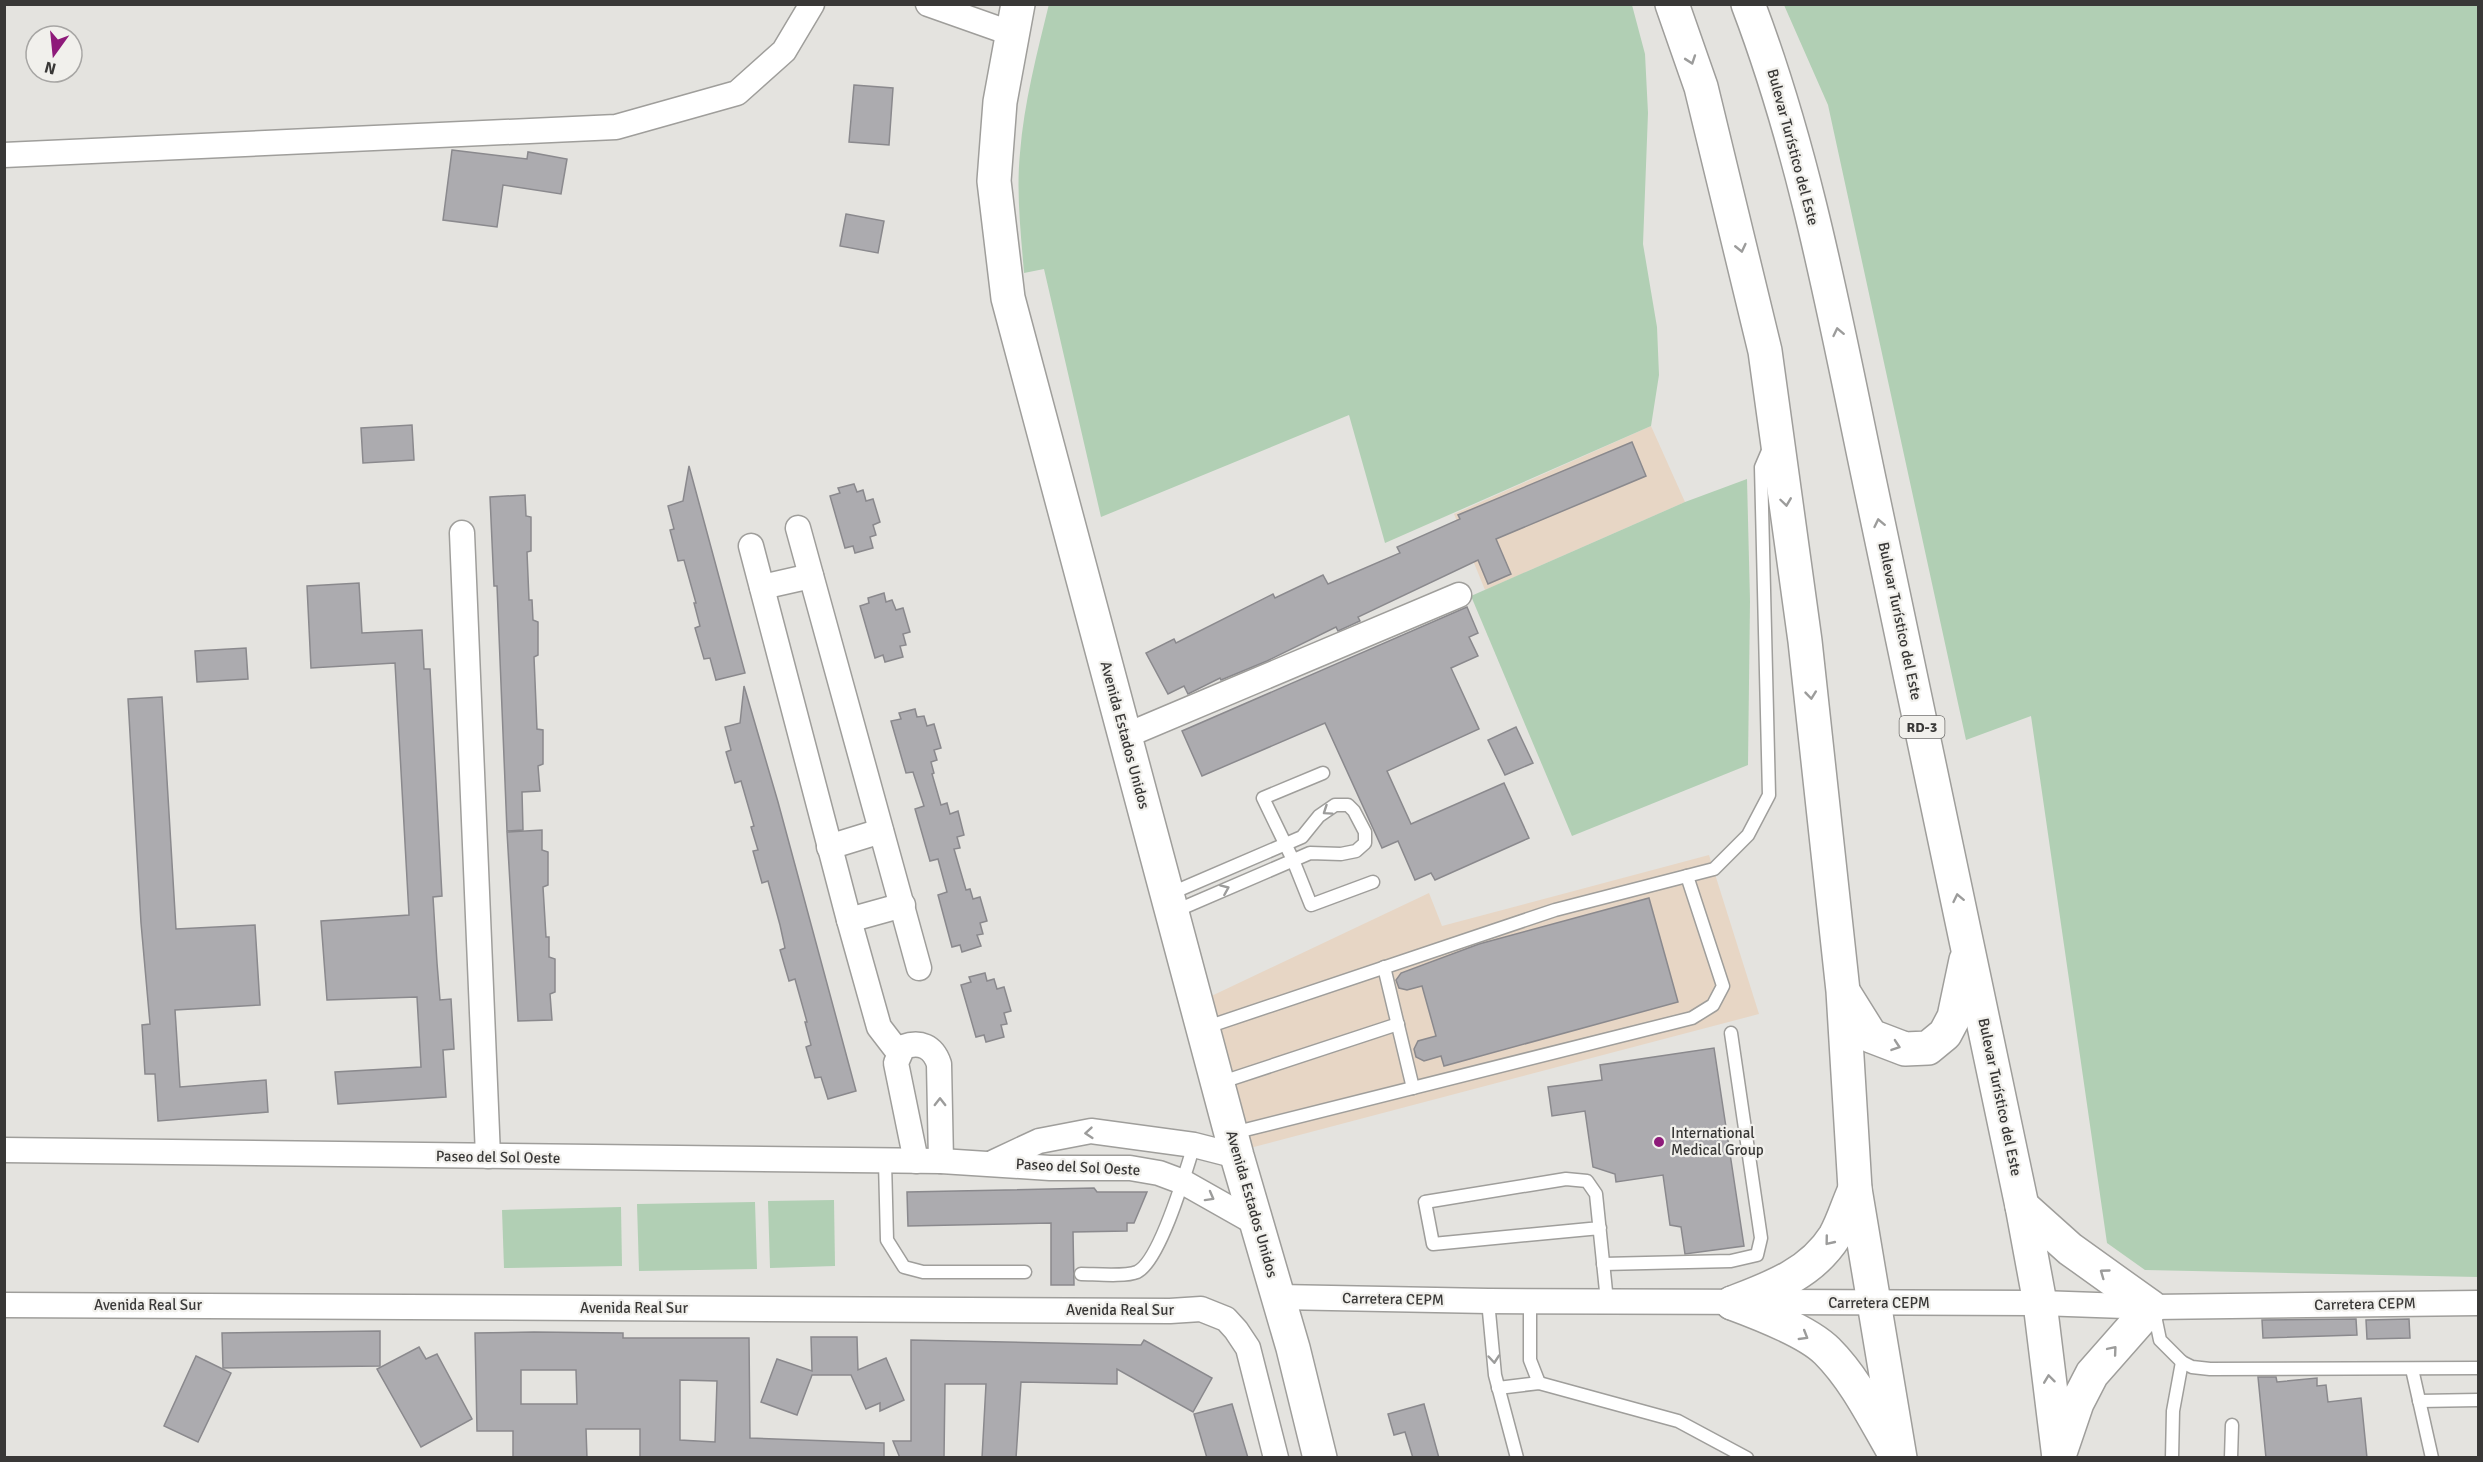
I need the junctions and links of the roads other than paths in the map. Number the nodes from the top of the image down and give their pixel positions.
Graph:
1 (812, 4) edge
2 (928, 4) edge
3 (1672, 4) edge
4 (1748, 4) edge
5 (1016, 19) edge
6 (4, 155) edge
7 (1777, 431) junction
8 (798, 528) dead end
9 (462, 533) dead end
10 (751, 546) dead end
11 (811, 576) junction
12 (762, 588) junction
13 (1459, 595) dead end
14 (1125, 736) junction
15 (1323, 773) dead end
16 (881, 831) junction
17 (1285, 844) junction
18 (829, 847) junction
19 (1293, 860) junction
20 (1687, 876) junction
21 (1373, 882) dead end
22 (1169, 903) junction
23 (903, 905) junction
24 (849, 920) junction
25 (1968, 947) junction
26 (1384, 967) junction
27 (919, 968) dead end
28 (1844, 992) junction
29 (1398, 1024) junction
30 (1203, 1028) junction
31 (1731, 1033) dead end
32 (899, 1053) junction
33 (1218, 1084) junction
34 (1413, 1088) junction
35 (1131, 1135) junction
36 (1194, 1145) junction
37 (1234, 1145) junction
38 (4, 1150) edge
39 (488, 1156) junction
40 (885, 1161) junction
41 (916, 1161) junction
42 (941, 1161) junction
43 (992, 1163) junction
44 (1130, 1167) junction
45 (1183, 1182) junction
46 (1855, 1189) junction
47 (2022, 1206) junction
48 (1258, 1225) junction
49 (1600, 1228) junction
50 (1603, 1264) junction
51 (1025, 1272) dead end
52 (1081, 1274) dead end
53 (1280, 1297) junction
54 (1530, 1300) junction
55 (1488, 1301) junction
56 (1606, 1301) junction
57 (1732, 1303) junction
58 (1874, 1303) junction
59 (2040, 1303) junction
60 (2478, 1303) edge
61 (4, 1305) edge
62 (2152, 1307) junction
63 (2182, 1362) junction
64 (2478, 1368) edge
65 (2412, 1369) junction
66 (1539, 1383) junction
67 (1498, 1388) junction
68 (2478, 1400) edge
69 (2419, 1401) junction
70 (2232, 1425) dead end
71 (1728, 1452) edge
72 (2059, 1457) edge
73 (1276, 1458) edge
74 (1320, 1458) edge
75 (1517, 1458) edge
76 (1747, 1458) edge
77 (1899, 1458) edge
78 (2172, 1458) edge
79 (2231, 1458) edge
80 (2432, 1458) edge

1 - 6 street
2 - 5 street
3 -> 7 main road
25 -> 4 main road, Bulevar Turístico del Este / RD-3
5 - 14 main road, Avenida Estados Unidos
7 - 20 lane
7 -> 28 main road
8 - 11 street
9 - 39 street
10 - 12 street
11 - 12 street
11 - 16 street
12 - 18 street
13 - 14 street
14 - 22 main road, Avenida Estados Unidos
15 - 17 lane
16 - 18 street
16 - 23 street
17 - 19 lane
19 -> 17 lane
17 - 22 lane
18 - 24 street
19 - 21 lane
22 -> 19 lane
20 - 26 lane
20 - 34 lane
22 - 30 main road, Avenida Estados Unidos
23 - 24 street
23 - 27 street
24 - 32 street
28 -> 25 main road
25 - 47 main road, Bulevar Turístico del Este / RD-3
26 - 29 lane
26 - 30 lane
28 - 46 main road
29 - 33 lane
29 - 34 lane
30 - 33 main road, Avenida Estados Unidos
31 - 50 lane
32 - 41 street
42 -> 32 street
33 - 37 main road, Avenida Estados Unidos
34 - 37 lane
35 - 36 street, Paseo del Sol Oeste
35 -> 43 street, Paseo del Sol Oeste
35 - 44 street
36 - 37 street, Paseo del Sol Oeste
36 - 45 lane
37 - 48 main road, Avenida Estados Unidos
38 - 39 street, Paseo del Sol Oeste
39 - 40 street, Paseo del Sol Oeste
40 - 41 street, Paseo del Sol Oeste
40 - 51 lane
41 - 42 street, Paseo del Sol Oeste
42 - 43 street, Paseo del Sol Oeste
43 - 44 street, Paseo del Sol Oeste
44 - 45 street, Paseo del Sol Oeste
45 -> 48 street, Paseo del Sol Oeste
45 - 52 lane
46 -> 57 main road
46 - 58 main road
47 - 59 main road, Bulevar Turístico del Este / RD-3
62 -> 47 main road
48 - 53 main road, Avenida Estados Unidos
49 - 49 lane
49 - 50 lane
50 - 56 lane
53 - 55 street, Carretera CEPM
53 - 74 main road, Avenida Estados Unidos
54 - 55 street, Carretera CEPM
54 - 56 street, Carretera CEPM
54 - 66 lane
55 -> 67 lane
56 - 57 street, Carretera CEPM
57 - 58 street, Carretera CEPM
57 -> 77 main road
58 - 59 street, Carretera CEPM
58 - 77 main road
59 - 62 street, Carretera CEPM
72 -> 59 main road, Bulevar Turístico del Este / RD-3
60 - 62 street, Carretera CEPM
61 - 73 street, Avenida Real Sur
62 - 63 lane
72 -> 62 main road
63 - 65 lane
63 - 78 lane
64 - 65 lane
65 - 69 lane
66 - 67 lane
66 - 71 lane
67 - 75 lane
68 - 69 lane
69 - 80 lane
70 - 79 lane
71 - 76 lane

